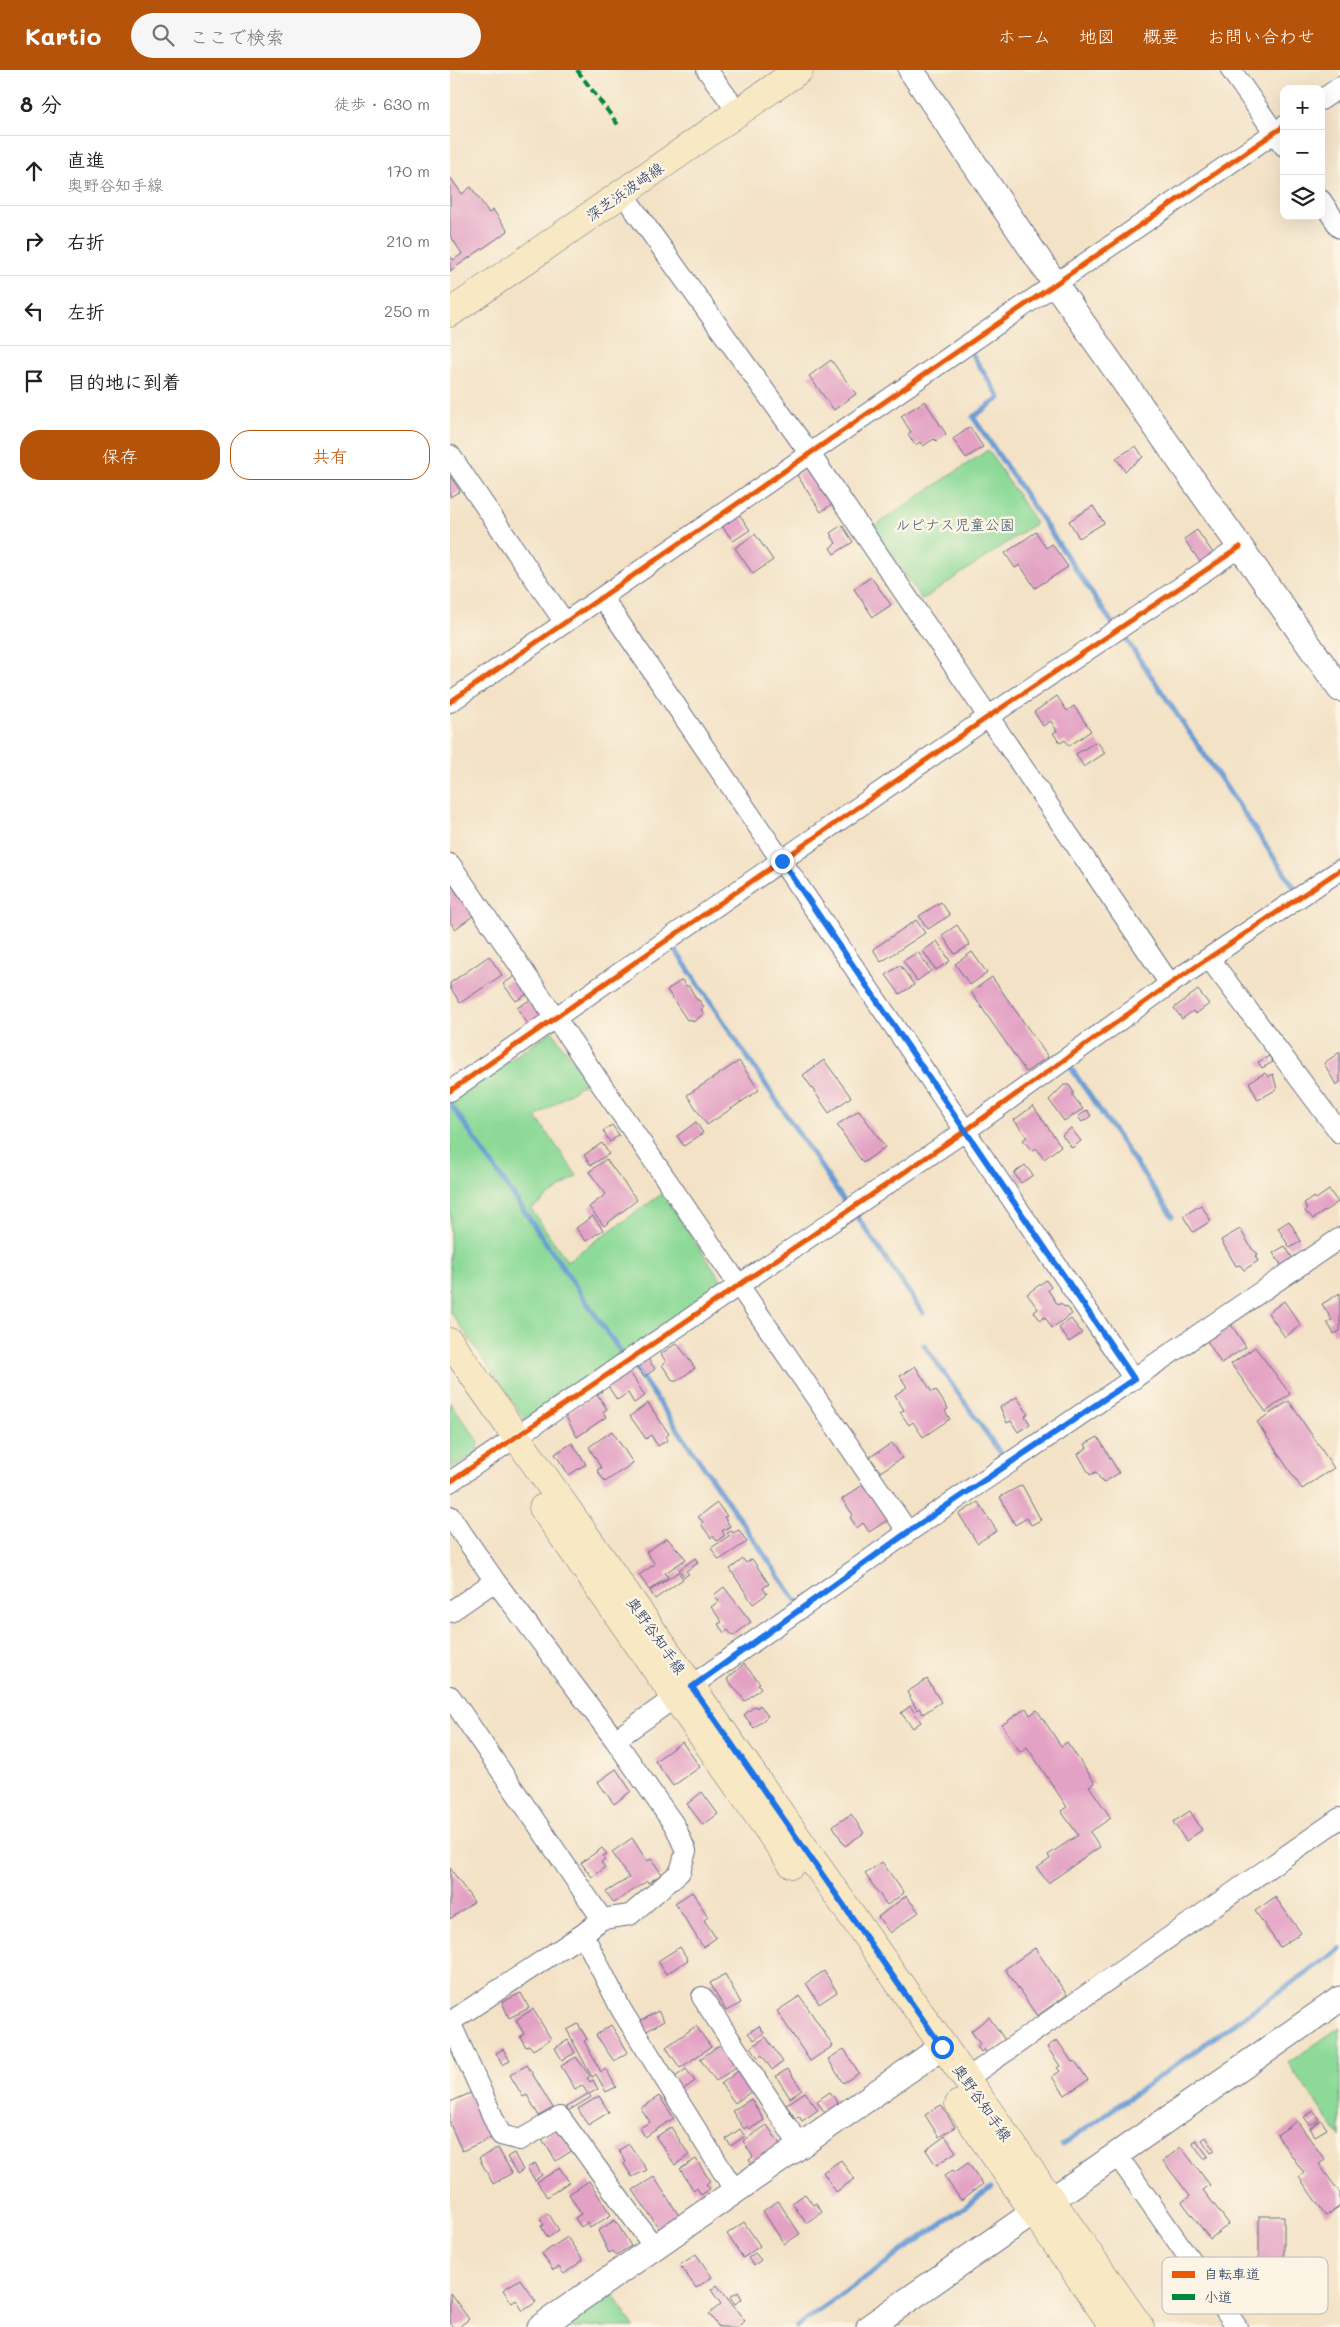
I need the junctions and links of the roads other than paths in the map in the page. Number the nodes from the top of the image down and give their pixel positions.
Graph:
1 (707, 70) edge
2 (799, 70) edge
3 (911, 70) edge
4 (1231, 70) edge
5 (1340, 87) edge
6 (1325, 97) edge
7 (738, 112) junction
8 (1280, 134) edge
9 (1280, 136) edge
10 (623, 194) junction
11 (1325, 206) edge
12 (1340, 228) edge
13 (1056, 285) junction
14 (450, 313) edge
15 (810, 454) junction
16 (450, 455) edge
17 (1240, 546) junction
18 (602, 597) junction
19 (565, 623) junction
20 (1340, 689) edge
21 (450, 702) edge
22 (988, 717) junction
23 (782, 861) junction
24 (450, 864) edge
25 (1340, 870) edge
26 (1209, 958) junction
27 (1170, 984) junction
28 (554, 1017) junction
29 (450, 1091) edge
30 (965, 1131) junction
31 (1340, 1133) edge
32 (1340, 1238) edge
33 (737, 1284) junction
34 (450, 1342) edge
35 (450, 1375) edge
36 (1134, 1379) junction
37 (508, 1442) junction
38 (450, 1482) edge
39 (450, 1516) edge
40 (908, 1532) junction
41 (495, 1581) junction
42 (450, 1612) edge
43 (684, 1692) junction
44 (450, 1696) edge
45 (615, 1740) junction
46 (1340, 1818) edge
47 (602, 1919) junction
48 (583, 1934) junction
49 (702, 1997) dead end
50 (1340, 1999) edge
51 (450, 2022) edge
52 (935, 2052) junction
53 (965, 2080) junction
54 (800, 2146) junction
55 (1117, 2155) junction
56 (735, 2191) junction
57 (1042, 2206) junction
58 (654, 2247) junction
59 (1188, 2257) edge
60 (1228, 2314) edge
61 (540, 2327) edge
62 (869, 2327) edge
63 (1114, 2327) edge
64 (1140, 2327) edge
65 (1237, 2327) edge

1 - 7 street
2 - 7 main road, 深芝浜波崎線
3 - 13 street
4 - 8 street
5 - 6 street
7 - 10 main road, 深芝浜波崎線
9 - 13 street
10 - 14 main road, 深芝浜波崎線
10 - 15 street
11 - 12 street
13 - 15 street
13 - 17 street
15 - 18 street
15 - 22 street
16 - 19 street
17 - 20 street
17 - 22 street
18 - 19 street
18 - 23 street
19 - 21 street
22 - 23 street
22 - 27 street
23 - 28 street
23 - 30 street
24 - 28 street
25 - 26 street
26 - 27 street
26 - 31 street
27 - 30 street
28 - 29 street
28 - 33 street
30 - 33 street
30 - 36 street
32 - 36 street
33 - 37 street
33 - 40 street
34 - 37 main road, 奥野谷知手線
35 - 37 main road, 奥野谷知手線
36 - 40 street
37 - 38 street
37 - 43 main road, 奥野谷知手線
39 - 41 street
40 - 43 street
41 - 42 street
41 - 45 street
43 - 45 street
43 - 52 main road, 奥野谷知手線
44 - 47 street
45 - 47 street
46 - 53 street
47 - 48 street
48 - 51 street
48 - 56 street
49 - 54 street
50 - 55 street
51 - 58 street
52 - 53 main road, 奥野谷知手線
52 - 54 street
52 - 57 main road, 奥野谷知手線
53 - 57 main road, 奥野谷知手線
54 - 56 street
55 - 57 street
55 - 59 street
56 - 58 street
57 - 62 street
57 - 63 main road
57 - 64 main road
58 - 61 street
60 - 65 street

